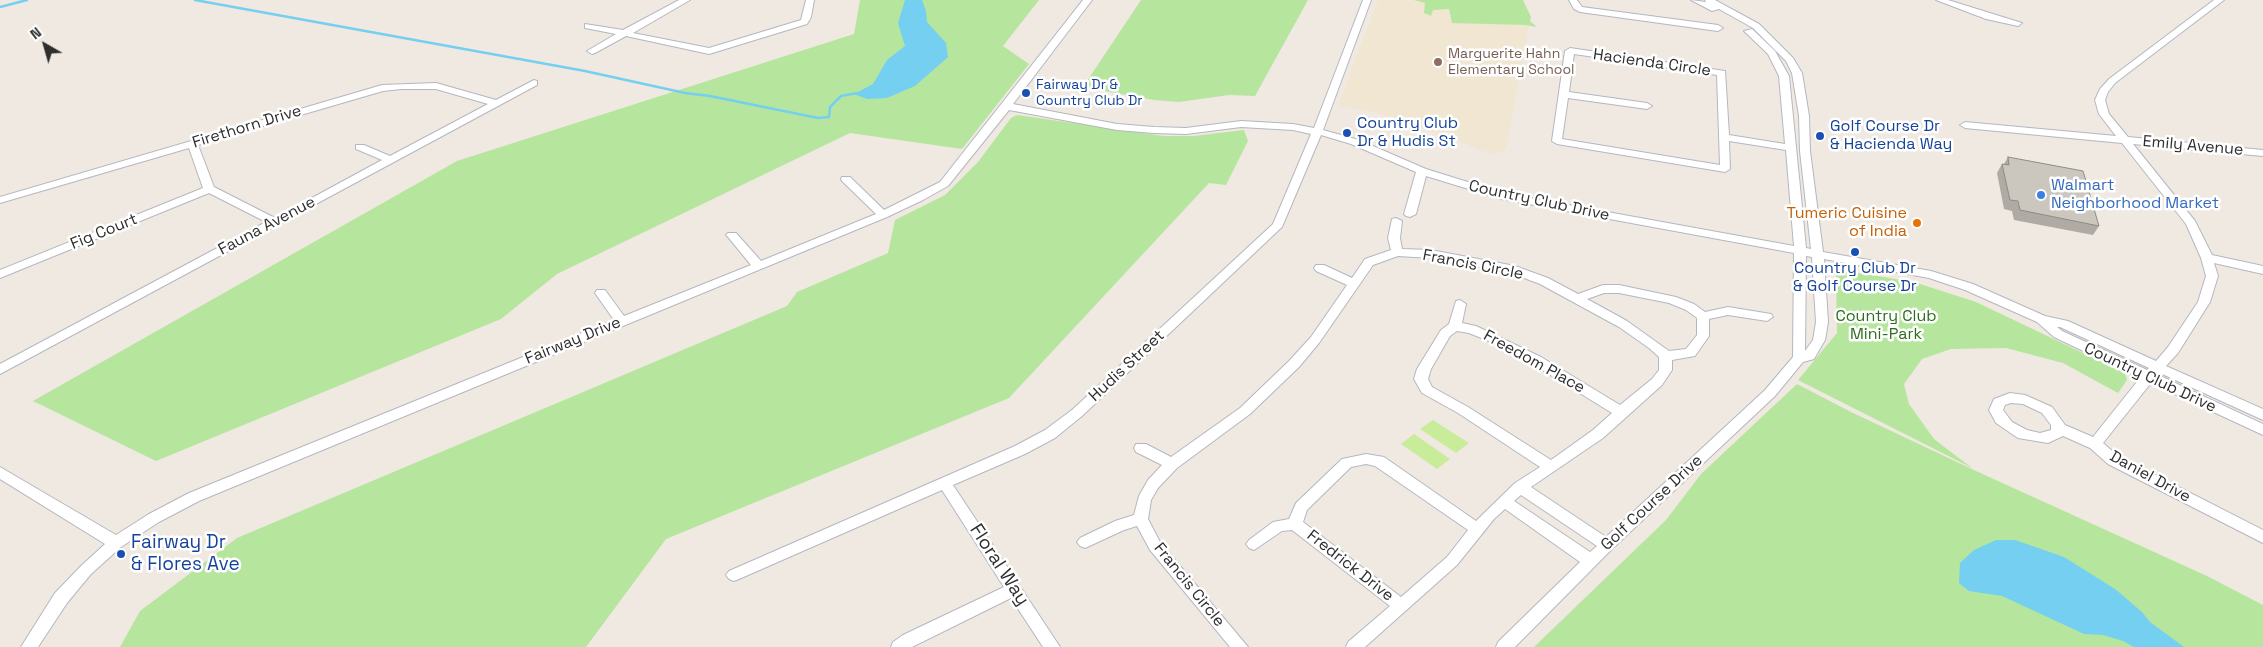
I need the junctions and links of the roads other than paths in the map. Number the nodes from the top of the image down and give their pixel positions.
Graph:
1 (686, 0) edge
2 (810, 0) edge
3 (1088, 0) edge
4 (1367, 0) edge
5 (1573, 0) edge
6 (1695, 0) edge
7 (1709, 0) edge
8 (1940, 0) edge
9 (2220, 0) edge
10 (2018, 23) dead end
11 (588, 26) dead end
12 (1718, 28) dead end
13 (625, 34) junction
14 (592, 50) dead end
15 (534, 82) dead end
16 (1564, 94) junction
17 (497, 102) junction
18 (1005, 106) junction
19 (1647, 106) dead end
20 (1965, 125) dead end
21 (1317, 131) junction
22 (1724, 137) junction
23 (2124, 140) junction
24 (192, 144) junction
25 (360, 147) dead end
26 (1790, 148) junction
27 (2263, 153) edge
28 (390, 160) junction
29 (1422, 171) junction
30 (846, 179) dead end
31 (209, 189) junction
32 (0, 200) edge
33 (1410, 214) dead end
34 (883, 215) junction
35 (1396, 221) dead end
36 (275, 222) junction
37 (732, 235) dead end
38 (1800, 251) junction
39 (1397, 252) junction
40 (1818, 255) junction
41 (2207, 258) junction
42 (758, 265) junction
43 (1320, 268) dead end
44 (2263, 270) edge
45 (0, 274) edge
46 (1354, 282) junction
47 (600, 293) dead end
48 (1577, 299) junction
49 (1460, 304) dead end
50 (1703, 316) junction
51 (1767, 317) dead end
52 (621, 322) junction
53 (1454, 326) junction
54 (1666, 356) junction
55 (1799, 358) junction
56 (0, 370) edge
57 (2153, 372) junction
58 (1621, 412) junction
59 (2263, 415) edge
60 (2059, 428) dead end
61 (2263, 430) edge
62 (2095, 444) junction
63 (1141, 448) dead end
64 (1172, 464) junction
65 (1551, 467) junction
66 (0, 472) edge
67 (945, 484) junction
68 (1520, 487) junction
69 (1504, 502) junction
70 (1141, 519) junction
71 (1296, 524) junction
72 (1477, 529) junction
73 (2263, 537) edge
74 (1085, 542) dead end
75 (116, 543) junction
76 (1254, 544) dead end
77 (1607, 545) junction
78 (1591, 561) junction
79 (734, 575) dead end
80 (1014, 589) junction
81 (1400, 605) junction
82 (29, 647) edge
83 (899, 647) edge
84 (1052, 647) edge
85 (1240, 647) edge
86 (1354, 647) edge
87 (1504, 647) edge

1 - 13 street
2 - 13 street
3 - 18 street, Fairway Drive
4 - 21 street, Hudis Street
5 - 12 street
6 - 26 street
7 - 40 street, Golf Course Drive
8 - 10 street
9 - 23 street, Daniel Drive
11 - 13 street
13 - 14 street
15 - 17 street, Fauna Avenue
16 - 19 street
16 - 22 street, Hacienda Circle
16 - 22 street, Hacienda Circle
17 - 24 street, Firethorn Drive
17 - 28 street, Fauna Avenue
18 - 21 street, Country Club Drive
18 - 34 street, Fairway Drive
20 - 23 street, Emily Avenue
21 - 29 street, Country Club Drive
21 - 67 street, Hudis Street
22 - 26 street
23 - 27 street, Emily Avenue
23 - 41 street, Daniel Drive
24 - 31 street
24 - 32 street, Firethorn Drive
25 - 28 street
26 - 38 street
28 - 36 street, Fauna Avenue
29 - 33 street
29 - 38 street, Country Club Drive
30 - 34 street
31 - 36 street
31 - 45 street, Fig Court
34 - 42 street, Fairway Drive
35 - 39 street
36 - 56 street, Fauna Avenue
37 - 42 street
38 - 40 street, Country Club Drive
38 - 55 street
39 - 46 street, Francis Circle
39 - 48 street, Francis Circle
40 - 55 street, Golf Course Drive
40 - 57 street, Country Club Drive
41 - 44 street
41 - 57 street, Daniel Drive
42 - 52 street, Fairway Drive
43 - 46 street
46 - 64 street, Francis Circle
47 - 52 street
48 - 50 street
48 - 54 street, Francis Circle
49 - 53 street
50 - 51 street
50 - 54 street
52 - 75 street, Fairway Drive
53 - 58 street, Freedom Place
53 - 65 street
54 - 58 street
55 - 77 street, Golf Course Drive
57 - 59 street, Country Club Drive
57 - 61 street, Country Club Drive
57 - 62 street, Daniel Drive
58 - 65 street
60 - 62 street
62 - 73 street, Daniel Drive
63 - 64 street
64 - 70 street, Francis Circle
65 - 68 street
66 - 75 street
67 - 79 street, Hudis Street
67 - 80 street, Floral Way
68 - 69 street
68 - 77 street
69 - 72 street
69 - 78 street
70 - 74 street
70 - 85 street, Francis Circle
71 - 72 street, Fredrick Drive
71 - 76 street
71 - 81 street, Fredrick Drive
72 - 81 street
75 - 82 street, Fairway Drive
77 - 78 street, Golf Course Drive
78 - 87 street, Golf Course Drive
80 - 83 street
80 - 84 street, Floral Way
81 - 86 street

